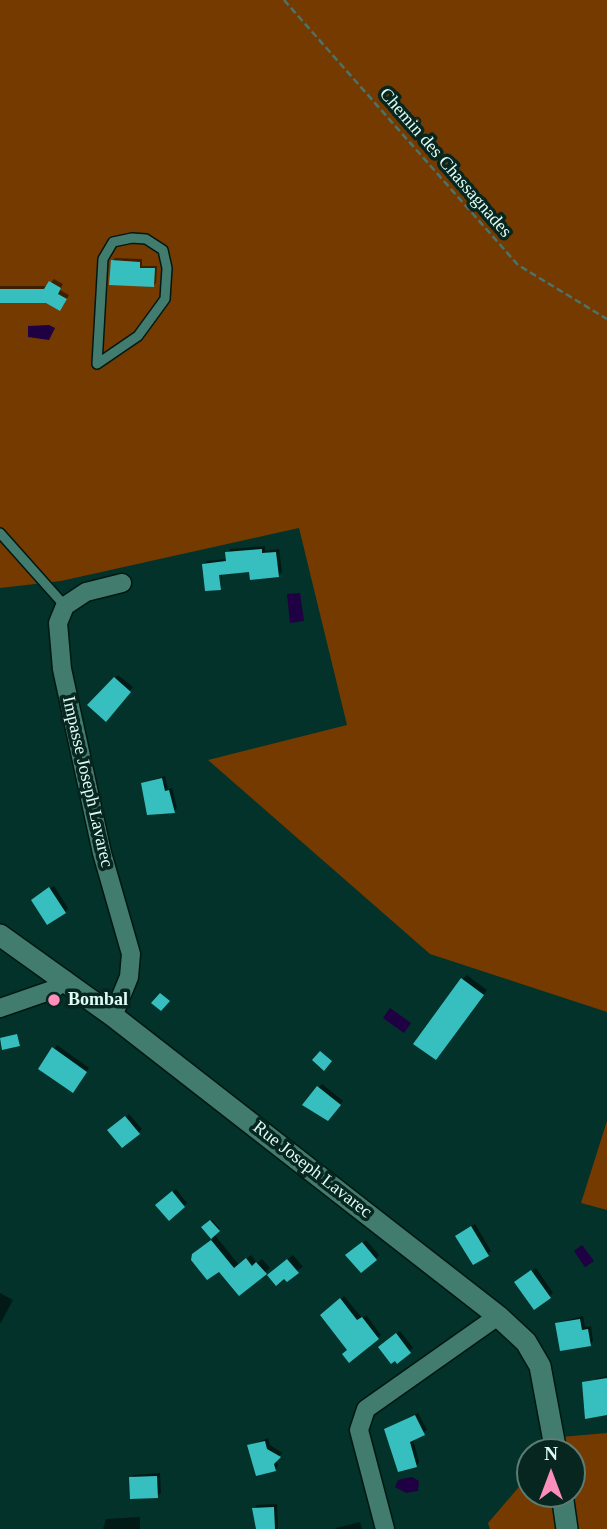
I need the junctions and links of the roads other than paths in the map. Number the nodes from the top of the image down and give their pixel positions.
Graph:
1 (97, 364) joint
2 (0, 533) edge
3 (122, 583) dead end
4 (65, 606) junction
5 (0, 935) edge
6 (65, 980) junction
7 (0, 1008) edge
8 (113, 1016) junction
9 (498, 1316) junction
10 (553, 1438) edge
11 (564, 1508) edge
12 (385, 1529) edge
13 (567, 1529) edge

1 - 1 lane
2 - 4 lane
3 - 4 street
4 - 8 street, Impasse Joseph Lavarec
5 - 6 street, Rue Joseph Lavarec
6 - 7 street
6 - 8 street, Rue Joseph Lavarec
8 - 9 street, Rue Joseph Lavarec
9 - 10 street, Rue Joseph Lavarec
9 - 12 street
11 - 13 street

